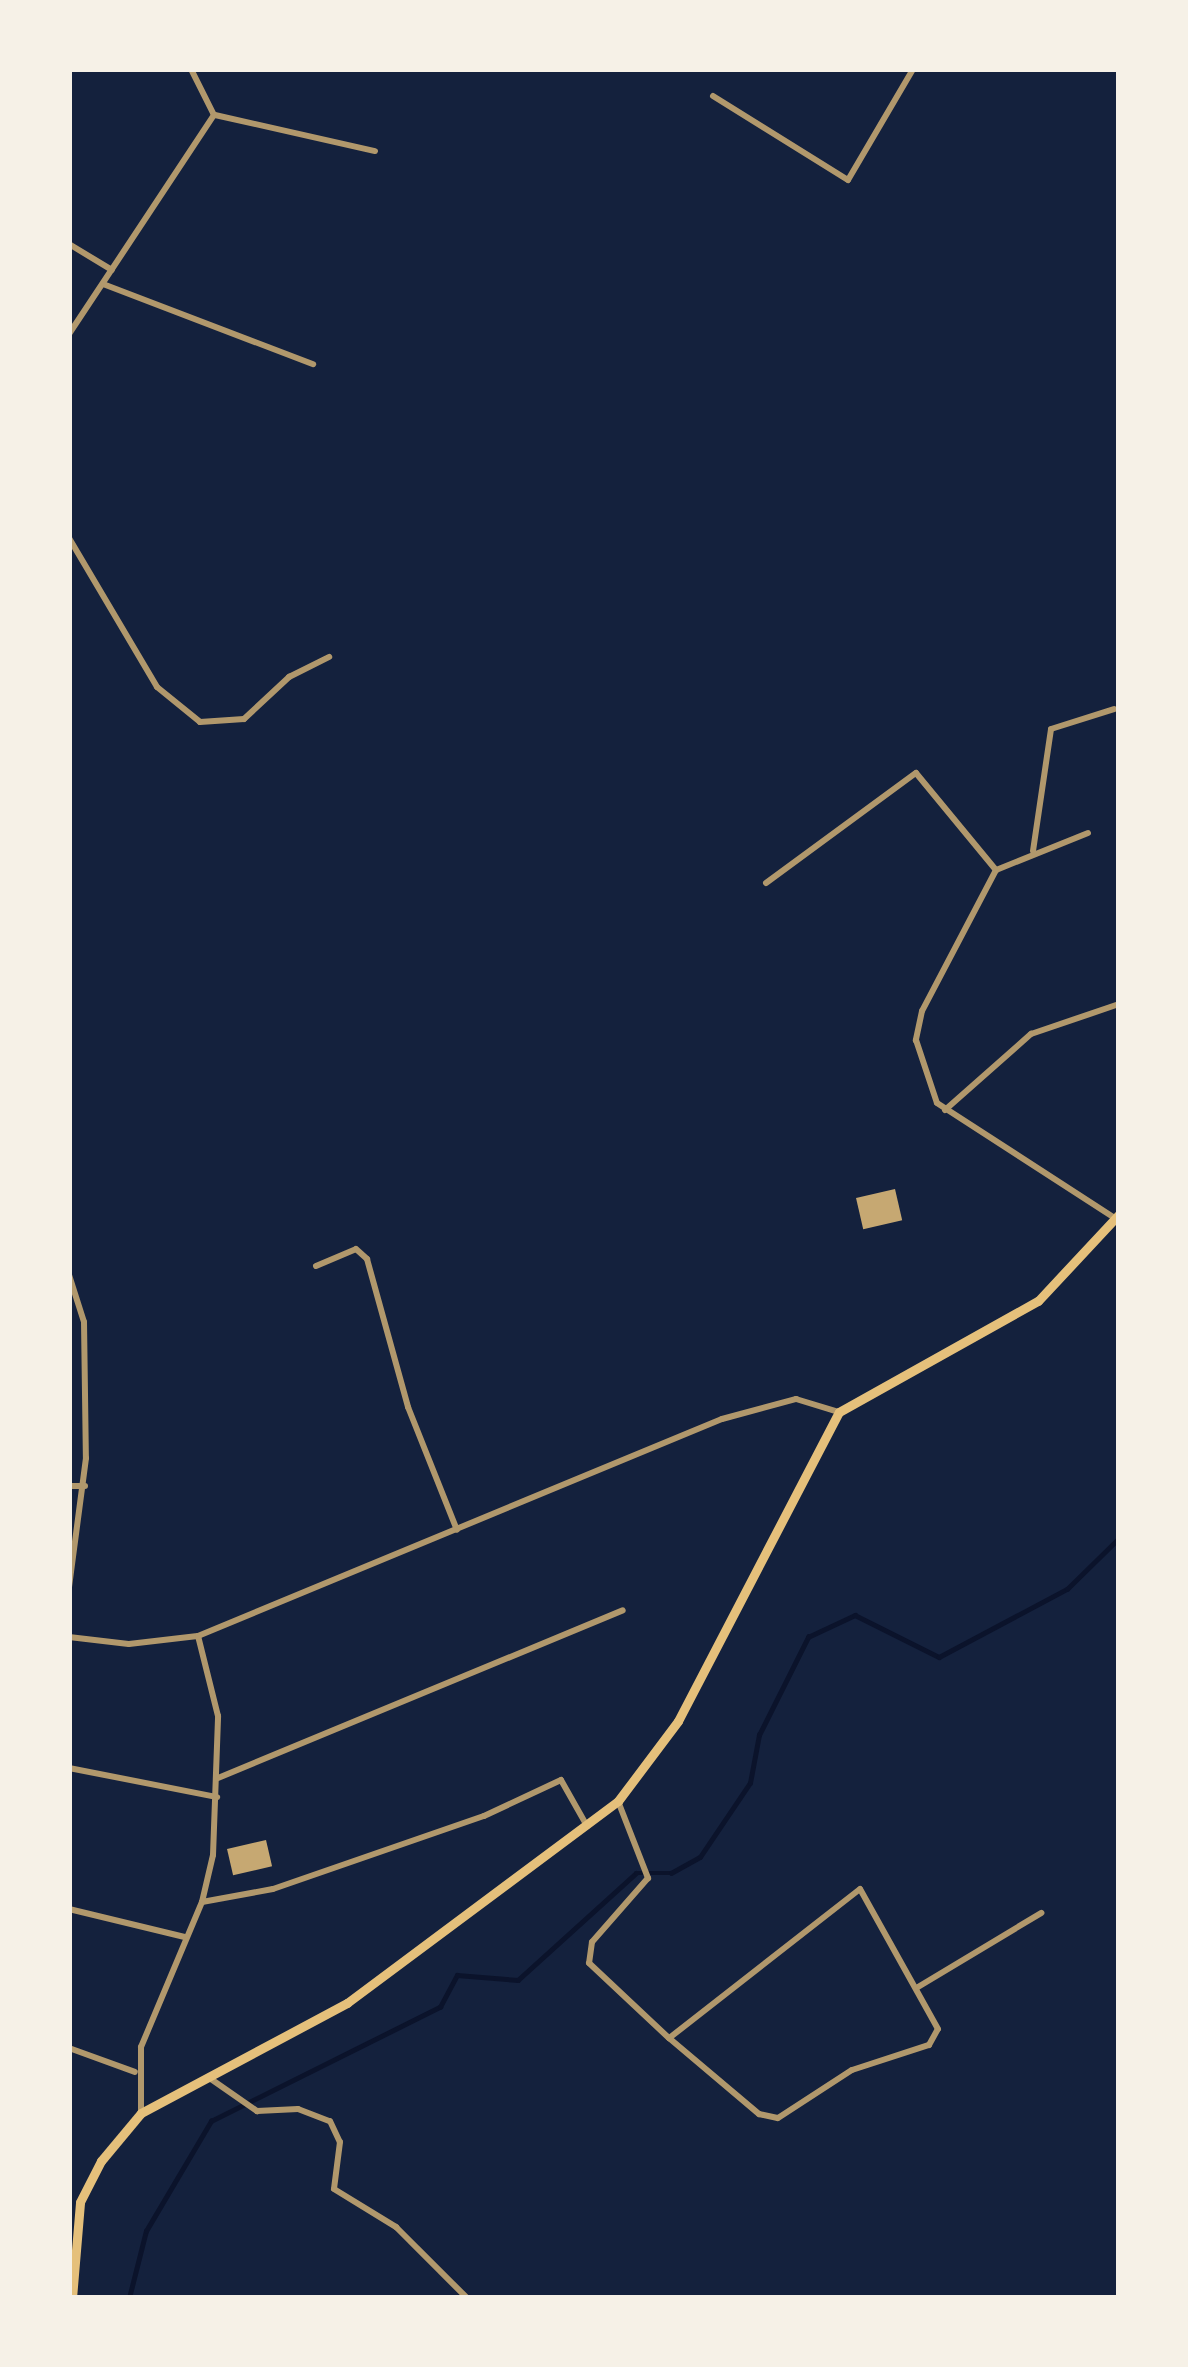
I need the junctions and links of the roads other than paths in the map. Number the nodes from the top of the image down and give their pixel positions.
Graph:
1 (191, 69) edge
2 (913, 69) edge
3 (713, 96) dead end
4 (214, 115) junction
5 (375, 151) dead end
6 (69, 244) edge
7 (112, 270) junction
8 (104, 284) junction
9 (69, 334) edge
10 (313, 364) dead end
11 (69, 538) edge
12 (329, 657) dead end
13 (1114, 709) dead end
14 (1088, 833) dead end
15 (1033, 850) junction
16 (996, 870) junction
17 (766, 883) dead end
18 (1119, 1004) edge
19 (945, 1110) junction
20 (1117, 1217) edge
21 (316, 1266) dead end
22 (69, 1275) edge
23 (839, 1412) junction
24 (69, 1486) edge
25 (85, 1486) junction
26 (457, 1530) junction
27 (69, 1588) edge
28 (623, 1610) dead end
29 (198, 1636) junction
30 (69, 1637) edge
31 (69, 1768) edge
32 (218, 1778) junction
33 (217, 1796) junction
34 (618, 1801) junction
35 (587, 1826) junction
36 (202, 1902) junction
37 (69, 1909) edge
38 (1041, 1913) dead end
39 (185, 1937) junction
40 (918, 1988) junction
41 (669, 2038) junction
42 (69, 2048) edge
43 (135, 2072) junction
44 (205, 2075) junction
45 (141, 2113) junction
46 (72, 2298) edge
47 (466, 2298) edge

1 - 4 street
2 - 3 street
4 - 5 street
4 - 7 street
6 - 7 street
7 - 8 street
8 - 9 street
8 - 10 street
11 - 12 street
13 - 15 street
14 - 15 street
15 - 16 street
16 - 17 street
16 - 19 street
18 - 19 street
19 - 20 street
20 - 23 main road
21 - 26 street
22 - 25 street
23 - 26 street
23 - 34 main road
24 - 25 street
25 - 27 street
26 - 29 street
28 - 32 street
29 - 30 street
29 - 32 street
31 - 33 street
32 - 33 street
33 - 36 street
34 - 35 main road
34 - 41 street
35 - 36 street
35 - 44 main road
36 - 39 street
37 - 39 street
38 - 40 street
39 - 43 street
40 - 41 street
40 - 41 street
42 - 43 street
43 - 45 street
44 - 45 main road
44 - 47 street
45 - 46 main road

